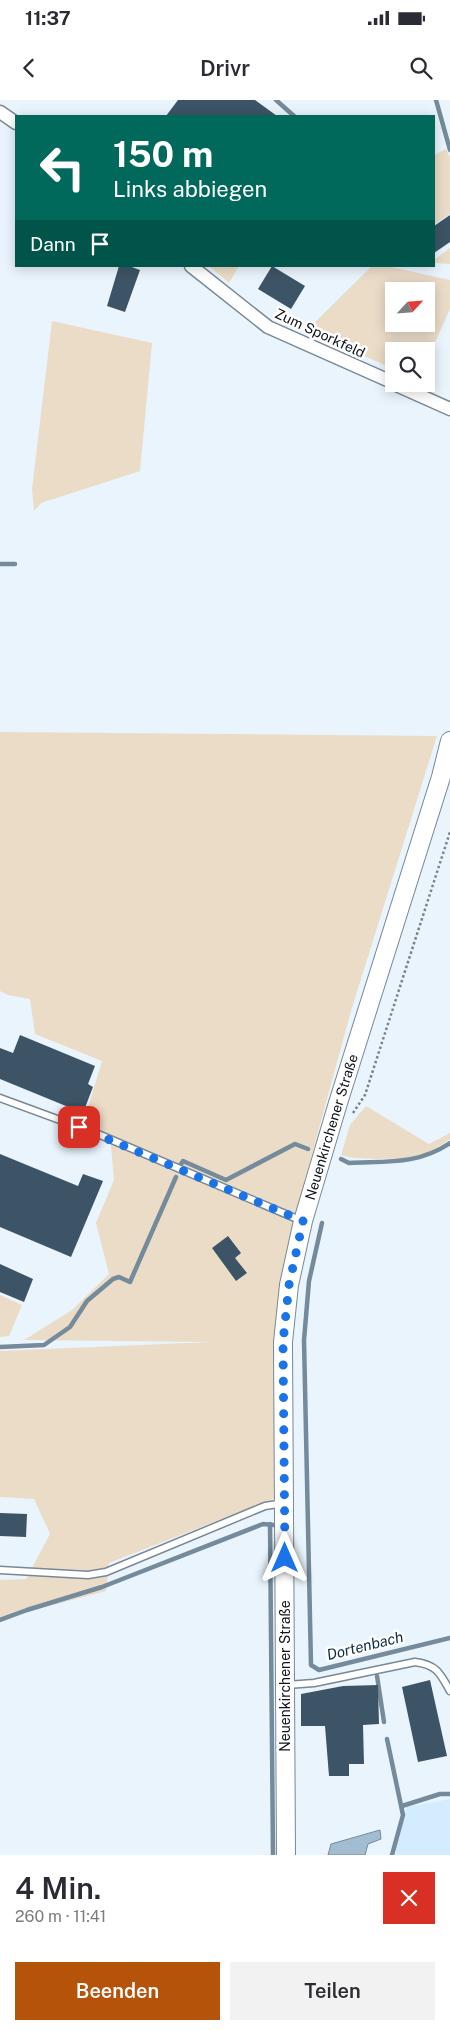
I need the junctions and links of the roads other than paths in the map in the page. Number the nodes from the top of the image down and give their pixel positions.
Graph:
1 (0, 112) edge
2 (15, 122) edge
3 (192, 267) edge
4 (385, 380) edge
5 (412, 392) edge
6 (450, 409) edge
7 (450, 741) edge
8 (0, 1098) edge
9 (303, 1221) junction
10 (285, 1503) junction
11 (1, 1572) edge
12 (285, 1685) junction
13 (450, 1691) edge
14 (286, 1855) edge

1 - 2 street
3 - 4 street, Zum Sporkfeld
5 - 6 street, Zum Sporkfeld
7 - 9 street, Neuenkirchener Straße
8 - 9 lane
9 - 10 street, Neuenkirchener Straße
10 - 11 lane
10 - 12 street, Neuenkirchener Straße
12 - 13 lane
12 - 14 street, Neuenkirchener Straße

